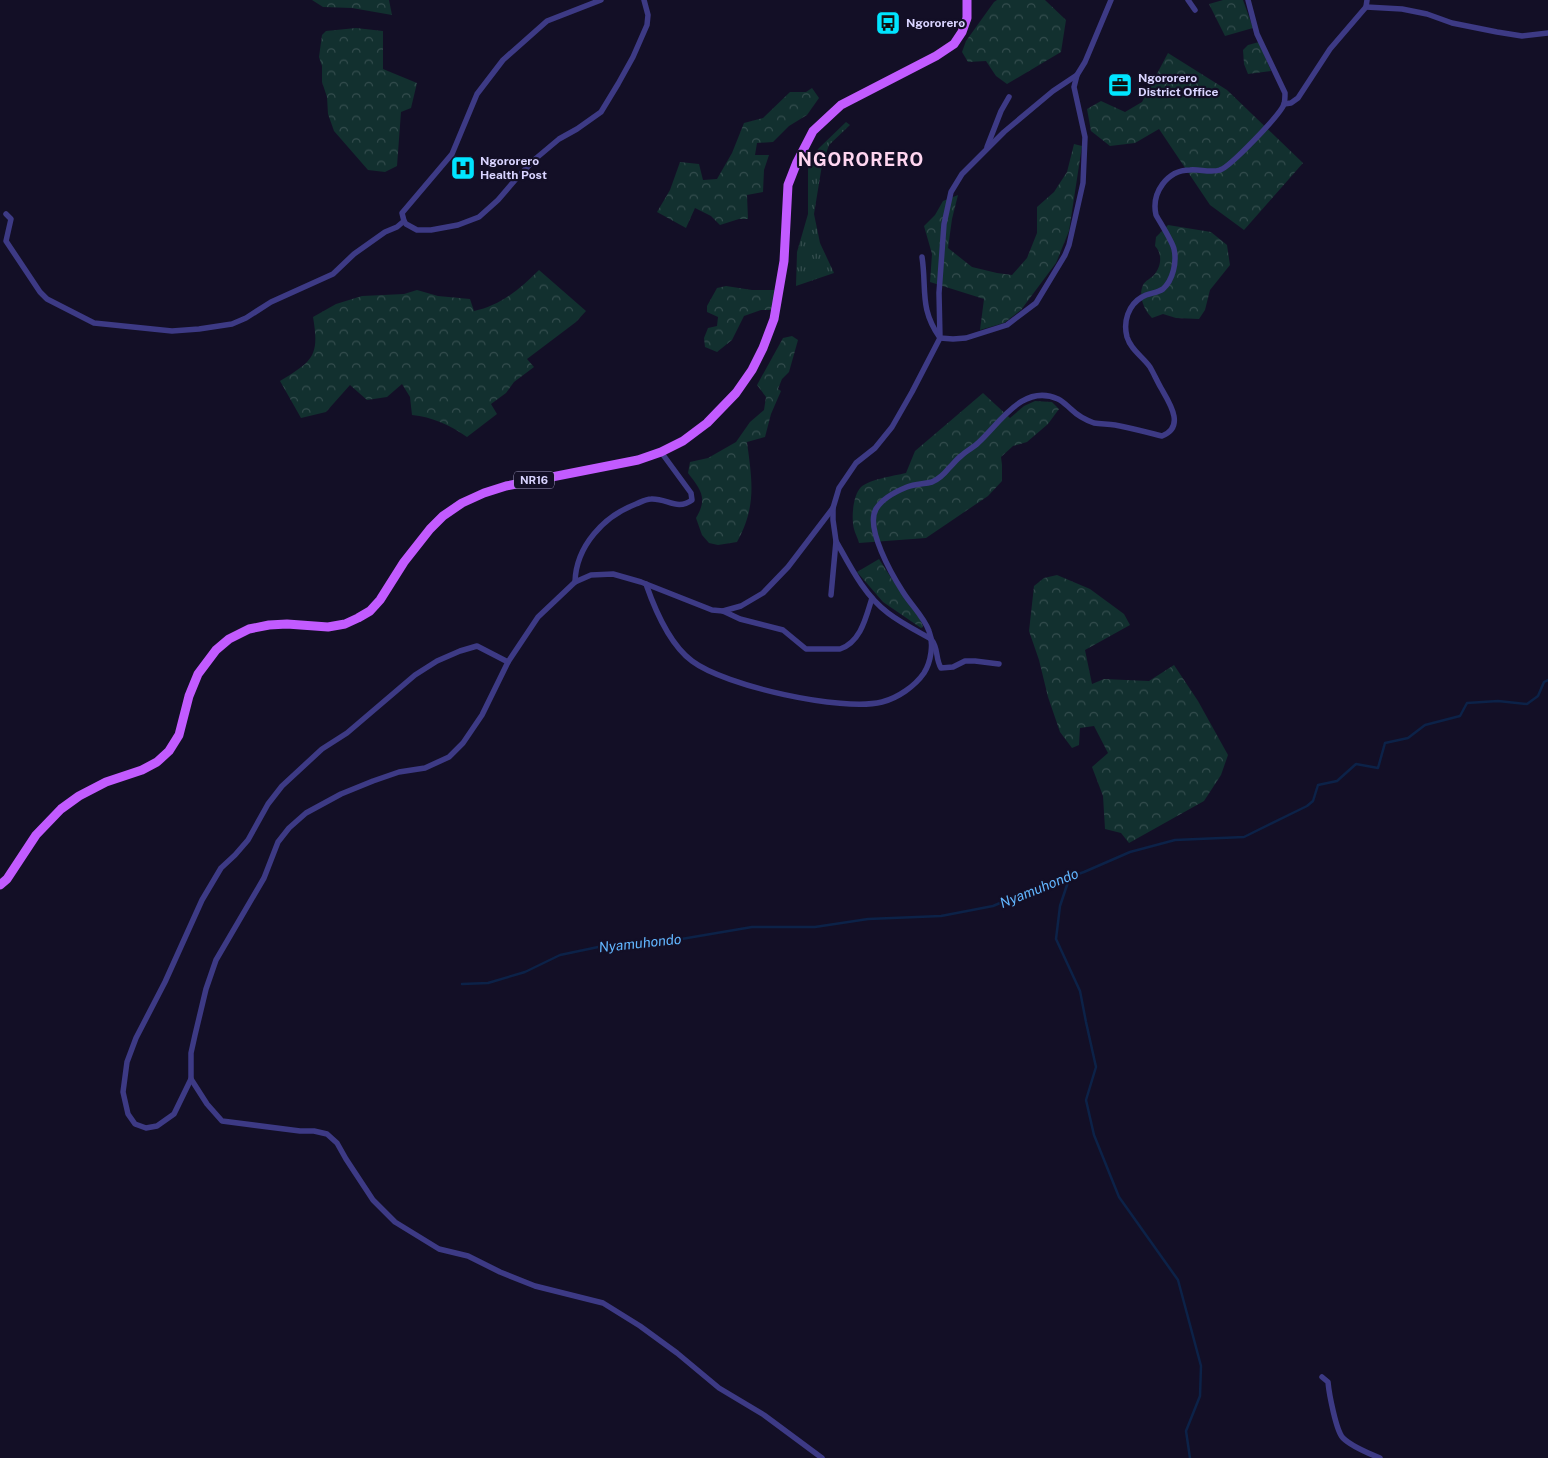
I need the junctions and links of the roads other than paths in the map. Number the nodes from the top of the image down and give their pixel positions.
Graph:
1 (601, 0) edge
2 (644, 0) edge
3 (968, 0) edge
4 (1111, 0) edge
5 (1188, 0) edge
6 (1248, 0) edge
7 (1367, 0) edge
8 (1366, 7) junction
9 (1195, 10) dead end
10 (1546, 32) edge
11 (1076, 75) junction
12 (1009, 97) dead end
13 (1284, 104) junction
14 (986, 149) junction
15 (6, 214) dead end
16 (404, 221) junction
17 (922, 257) dead end
18 (940, 338) junction
19 (661, 452) junction
20 (833, 508) junction
21 (836, 541) junction
22 (575, 582) junction
23 (646, 584) junction
24 (831, 595) dead end
25 (872, 598) junction
26 (722, 611) junction
27 (931, 639) junction
28 (508, 662) junction
29 (999, 664) dead end
30 (0, 885) edge
31 (191, 1079) junction
32 (1322, 1377) dead end
33 (822, 1458) edge
34 (1380, 1458) edge

1 - 16 street
2 - 16 street
3 - 19 main road, NR16
4 - 11 street
5 - 9 street
6 - 13 street
7 - 8 street
8 - 10 street
8 - 13 street
11 - 14 street
11 - 18 street
12 - 14 street
13 - 27 street
14 - 18 street
15 - 16 street
17 - 18 street
18 - 20 street
19 - 22 street
19 - 30 main road, NR16
20 - 21 street
20 - 26 street
21 - 24 street
21 - 25 street
22 - 23 street
22 - 28 street
23 - 26 street
23 - 27 street
25 - 26 street
25 - 27 street
27 - 29 street
28 - 31 street
28 - 31 street
31 - 33 street
32 - 34 street

